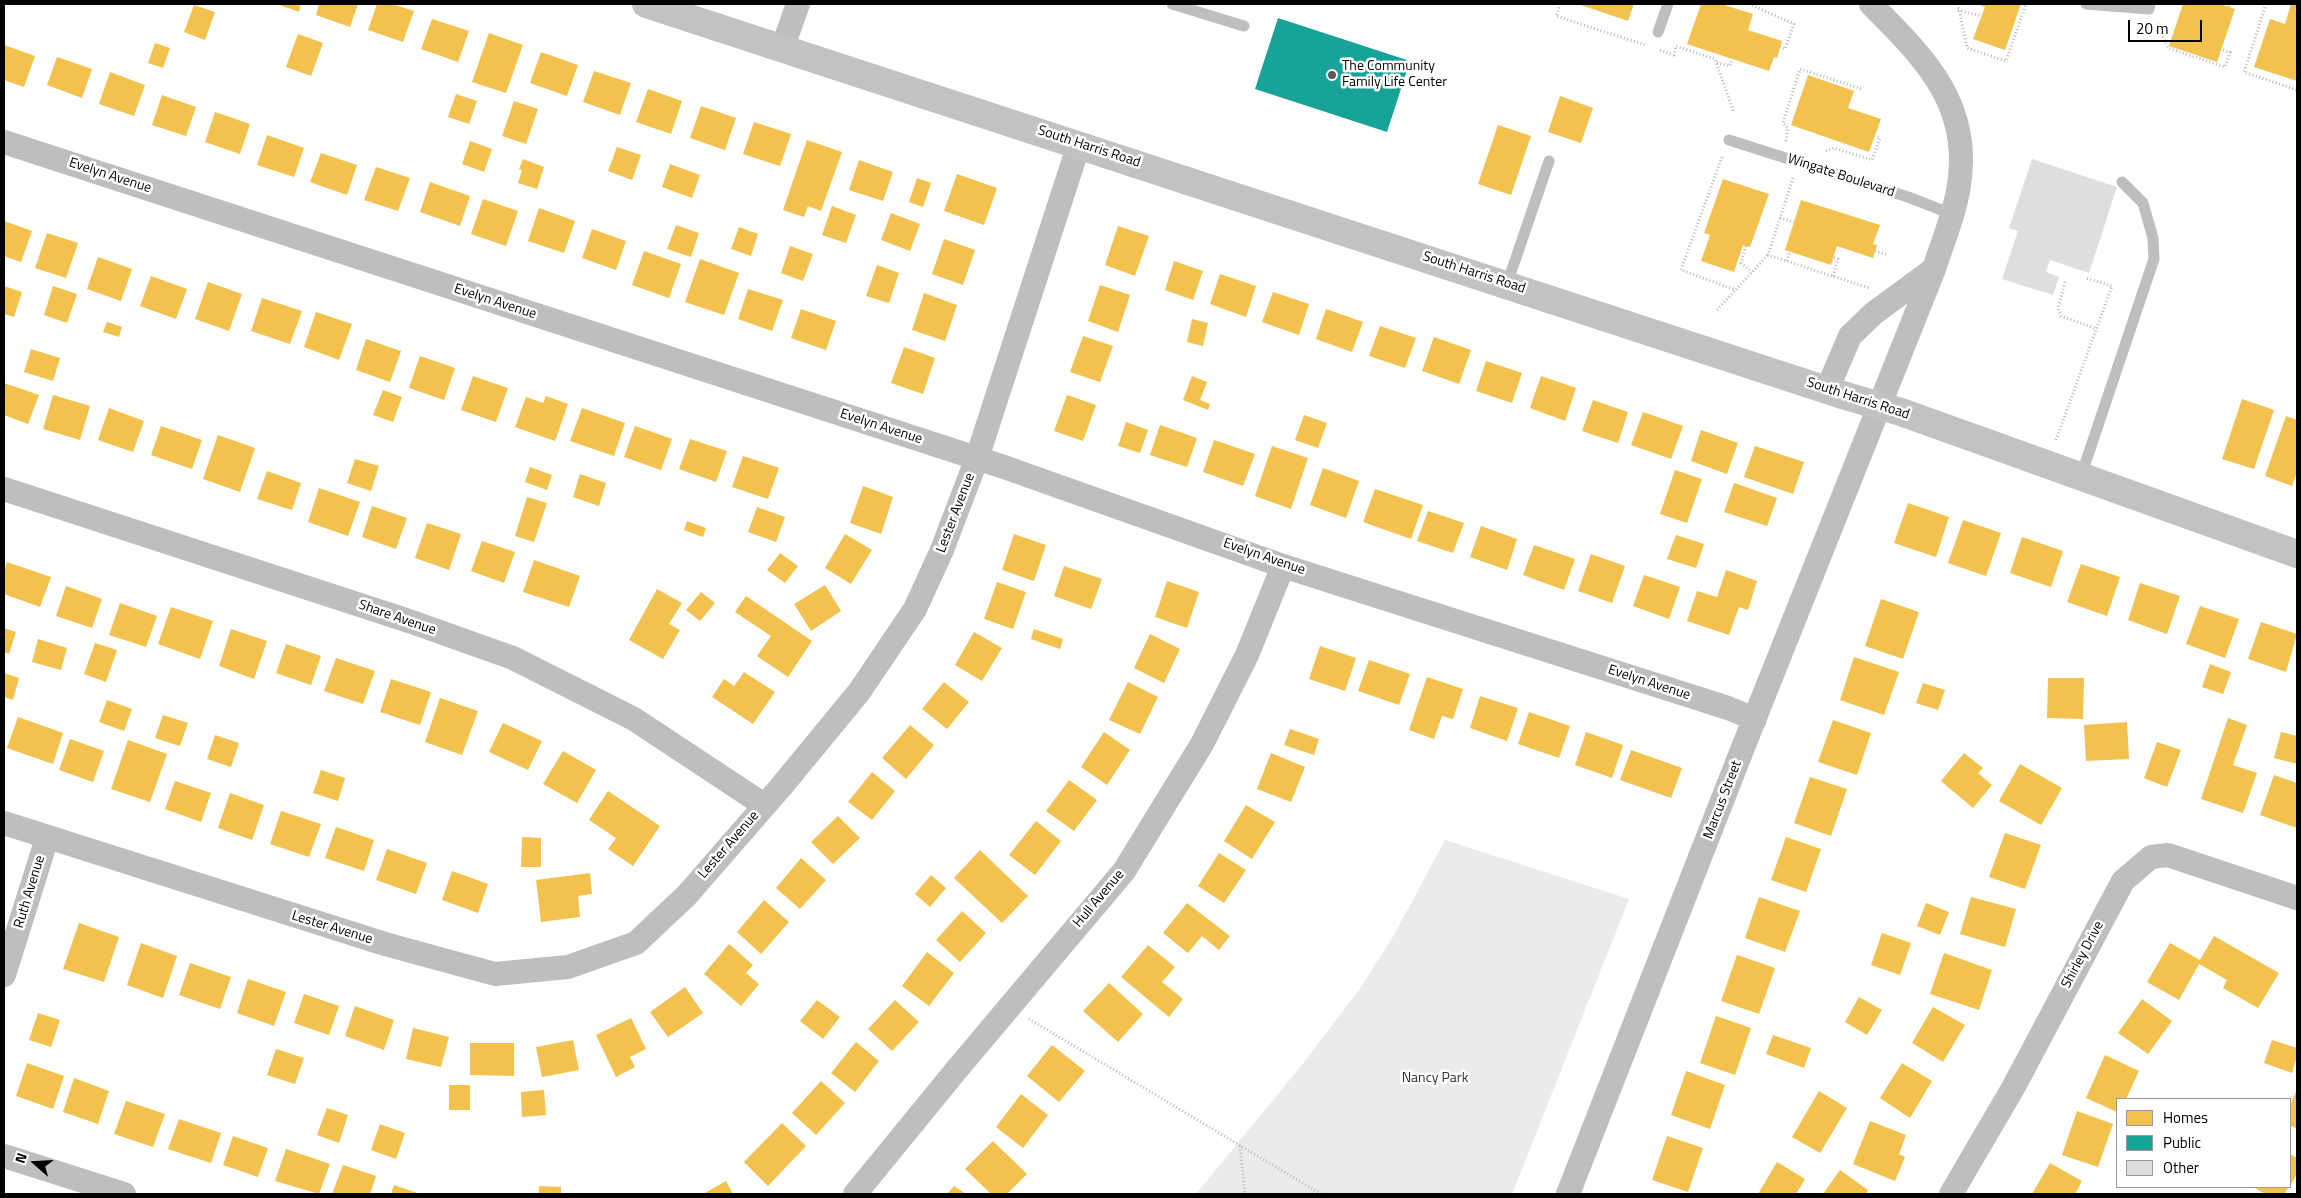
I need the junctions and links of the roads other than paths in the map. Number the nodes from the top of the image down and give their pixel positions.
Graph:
1 (646, 4) edge
2 (798, 4) edge
3 (1172, 4) edge
4 (1668, 4) edge
5 (1871, 4) edge
6 (2086, 4) edge
7 (2149, 6) edge
8 (1244, 26) dead end
9 (1658, 32) dead end
10 (782, 50) junction
11 (1729, 140) road end
12 (4, 142) edge
13 (1079, 144) junction
14 (1549, 160) dead end
15 (2122, 182) dead end
16 (1952, 214) junction
17 (1934, 269) junction
18 (1507, 284) junction
19 (1827, 390) junction
20 (1879, 406) junction
21 (977, 458) junction
22 (2080, 476) junction
23 (4, 489) edge
24 (2297, 554) edge
25 (1283, 566) junction
26 (1755, 719) junction
27 (764, 804) junction
28 (4, 823) edge
29 (47, 838) junction
30 (2297, 898) edge
31 (4, 975) edge
32 (4, 1156) edge
33 (124, 1194) edge
34 (855, 1194) edge
35 (1568, 1194) edge
36 (1951, 1194) edge

1 - 10 main road, South Harris Road
2 - 10 street
3 - 8 lane
4 - 9 lane
5 - 16 street
6 - 7 lane
10 - 13 main road, South Harris Road
11 - 16 lane, Wingate Boulevard
12 - 21 street, Evelyn Avenue
13 - 18 main road, South Harris Road
13 - 21 street, Lester Avenue
14 - 18 lane
15 - 22 lane
16 - 17 street
17 - 19 street
17 - 20 street
18 - 19 main road, South Harris Road
19 - 20 main road, South Harris Road
20 - 22 main road, South Harris Road
20 - 26 street, Marcus Street
21 - 25 street, Evelyn Avenue
21 - 27 street, Lester Avenue
22 - 24 main road, South Harris Road
23 - 27 street, Share Avenue
25 - 26 street, Evelyn Avenue
25 - 34 street, Hull Avenue
26 - 35 street, Marcus Street
27 - 29 street, Lester Avenue
28 - 29 street, Lester Avenue
29 - 31 street, Ruth Avenue
30 - 36 street, Shirley Drive
32 - 33 street

